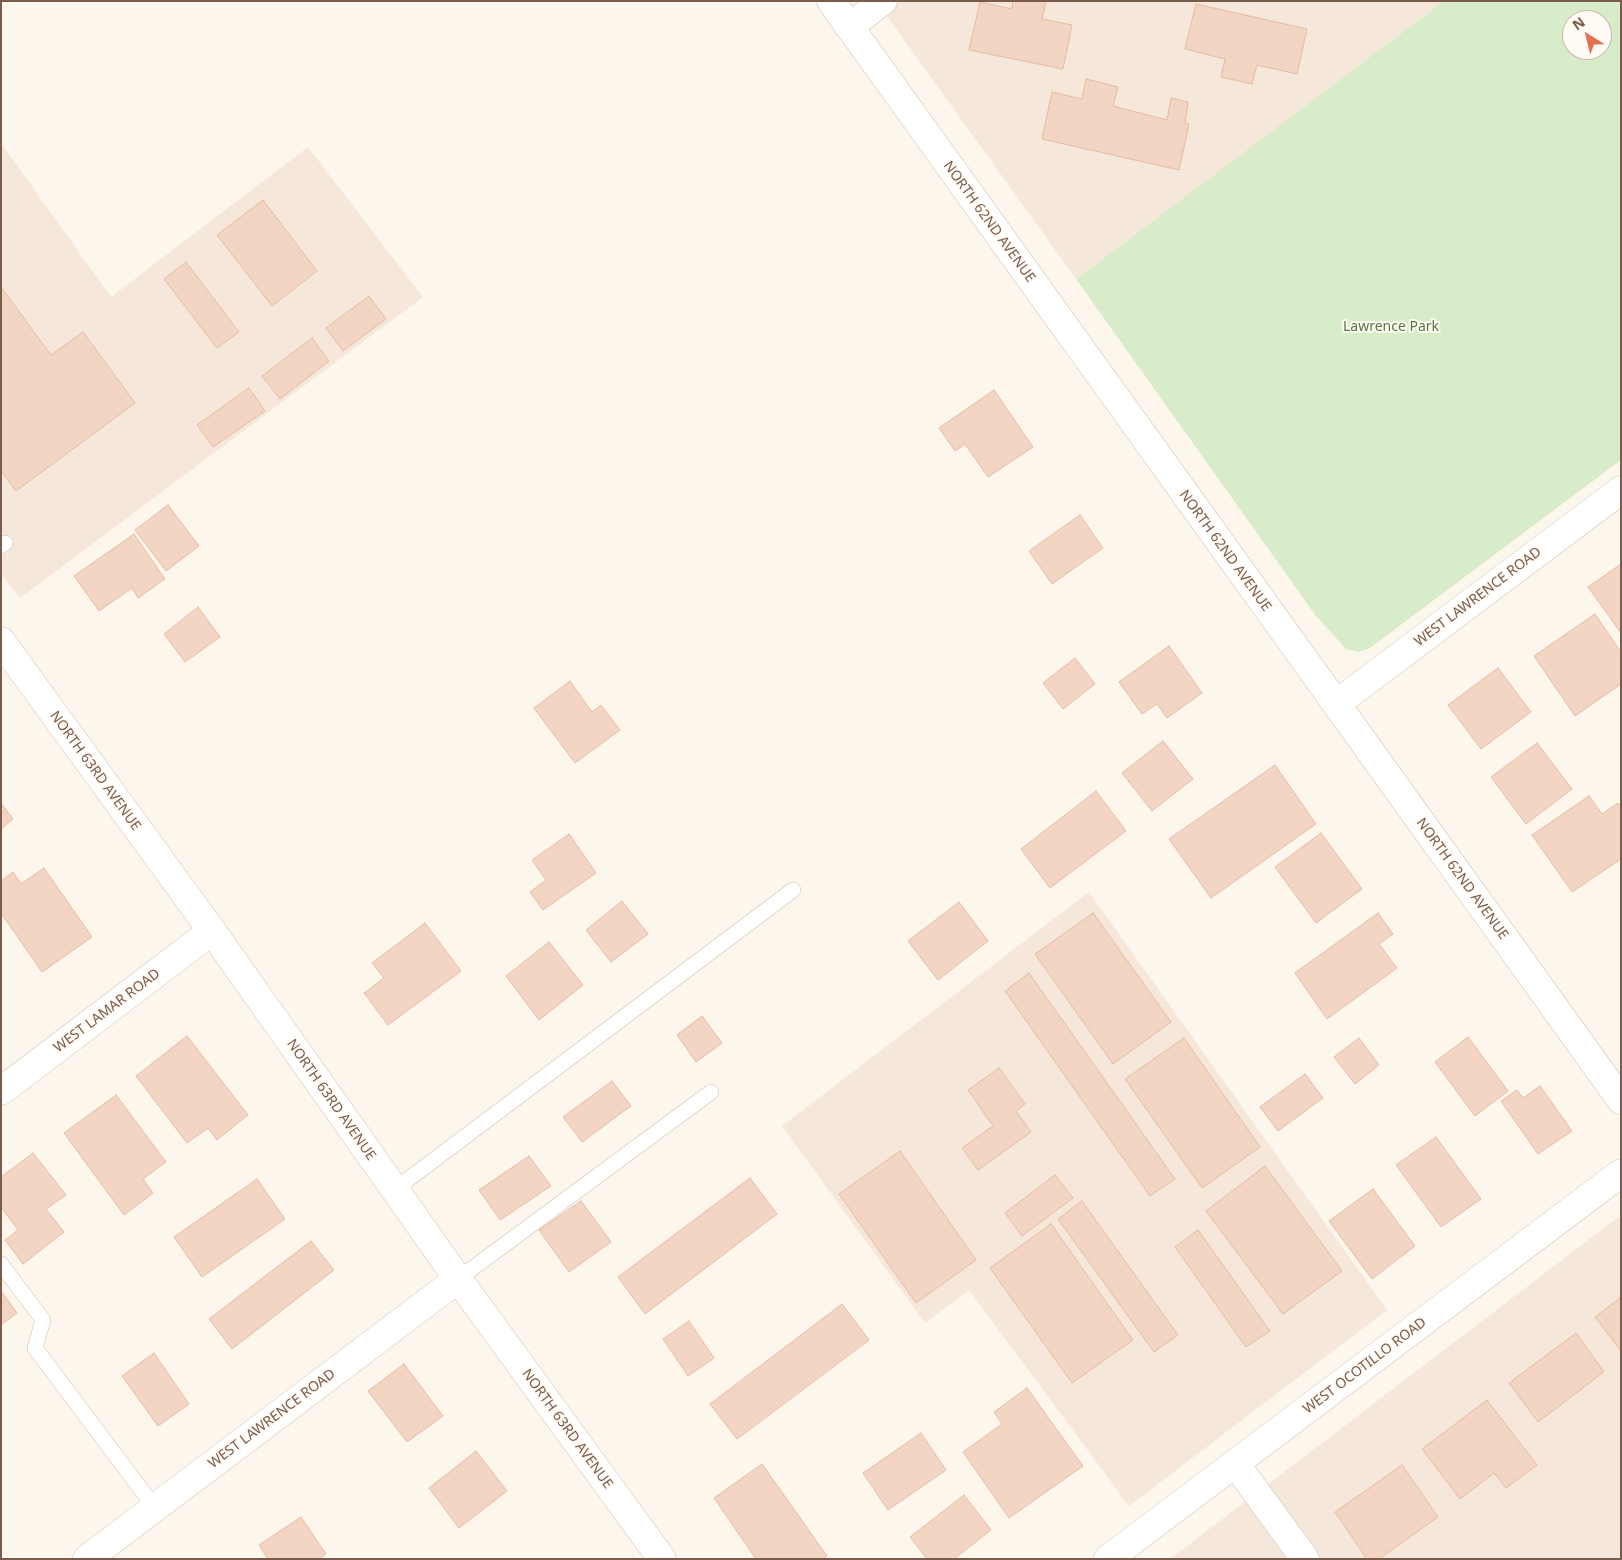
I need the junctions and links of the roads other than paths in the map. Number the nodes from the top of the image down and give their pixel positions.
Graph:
1 (831, 1) edge
2 (883, 1) edge
3 (849, 27) junction
4 (1621, 490) edge
5 (1, 641) edge
6 (1336, 704) junction
7 (793, 890) dead end
8 (212, 932) junction
9 (1, 1091) edge
10 (711, 1092) dead end
11 (1621, 1100) edge
12 (1621, 1173) edge
13 (394, 1190) junction
14 (1, 1264) edge
15 (458, 1279) junction
16 (1235, 1463) junction
17 (154, 1508) junction
18 (87, 1559) edge
19 (662, 1559) edge
20 (1108, 1559) edge
21 (1304, 1559) edge

1 - 3 street, NORTH 62ND AVENUE
2 - 3 street
3 - 6 street, NORTH 62ND AVENUE
4 - 6 street, WEST LAWRENCE ROAD
5 - 8 street, NORTH 63RD AVENUE
6 - 11 street, NORTH 62ND AVENUE
7 - 13 lane
8 - 9 street, WEST LAMAR ROAD
8 - 13 street, NORTH 63RD AVENUE
10 - 15 lane
12 - 16 street, WEST OCOTILLO ROAD
13 - 15 street, NORTH 63RD AVENUE
14 - 17 lane
15 - 17 street, WEST LAWRENCE ROAD
15 - 19 street, NORTH 63RD AVENUE
16 - 20 street, WEST OCOTILLO ROAD
16 - 21 street
17 - 18 street, WEST LAWRENCE ROAD

